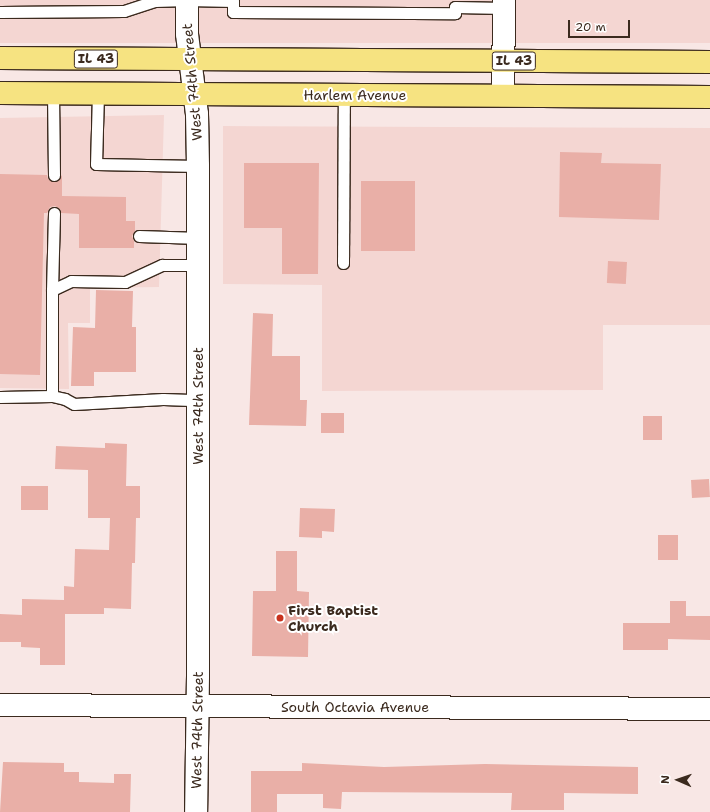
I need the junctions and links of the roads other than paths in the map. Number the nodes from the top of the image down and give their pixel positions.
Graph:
1 (187, 0) edge
2 (504, 4) edge
3 (0, 12) edge
4 (0, 58) edge
5 (191, 59) junction
6 (504, 61) junction
7 (710, 62) edge
8 (0, 93) edge
9 (54, 93) junction
10 (98, 93) junction
11 (196, 94) junction
12 (344, 94) junction
13 (503, 95) junction
14 (710, 97) edge
15 (198, 166) junction
16 (54, 175) dead end
17 (54, 213) dead end
18 (139, 236) dead end
19 (199, 238) junction
20 (343, 263) dead end
21 (199, 266) junction
22 (52, 290) junction
23 (52, 396) junction
24 (0, 397) edge
25 (198, 400) junction
26 (0, 704) edge
27 (197, 706) junction
28 (710, 709) edge
29 (196, 812) edge

1 - 2 lane
1 - 3 lane
1 - 5 street, West 74th Street
2 - 6 street
4 - 5 main road, IL 43
5 - 6 main road, IL 43
5 - 11 street, West 74th Street
6 - 7 main road, IL 43
6 - 13 street
8 - 9 main road, Harlem Avenue
9 - 10 main road, Harlem Avenue
9 - 16 lane
10 - 11 main road, Harlem Avenue
10 - 15 lane
11 - 12 main road, Harlem Avenue
11 - 15 street, West 74th Street
12 - 13 main road, Harlem Avenue
12 - 20 lane
13 - 14 main road, Harlem Avenue
15 - 19 street, West 74th Street
17 - 22 lane
18 - 19 lane
19 - 21 street, West 74th Street
21 - 22 lane
21 - 25 street, West 74th Street
22 - 23 lane
23 - 24 lane
23 - 25 lane
25 - 27 street, West 74th Street
26 - 27 street, South Octavia Avenue
27 - 28 street, South Octavia Avenue
27 - 29 street, West 74th Street

